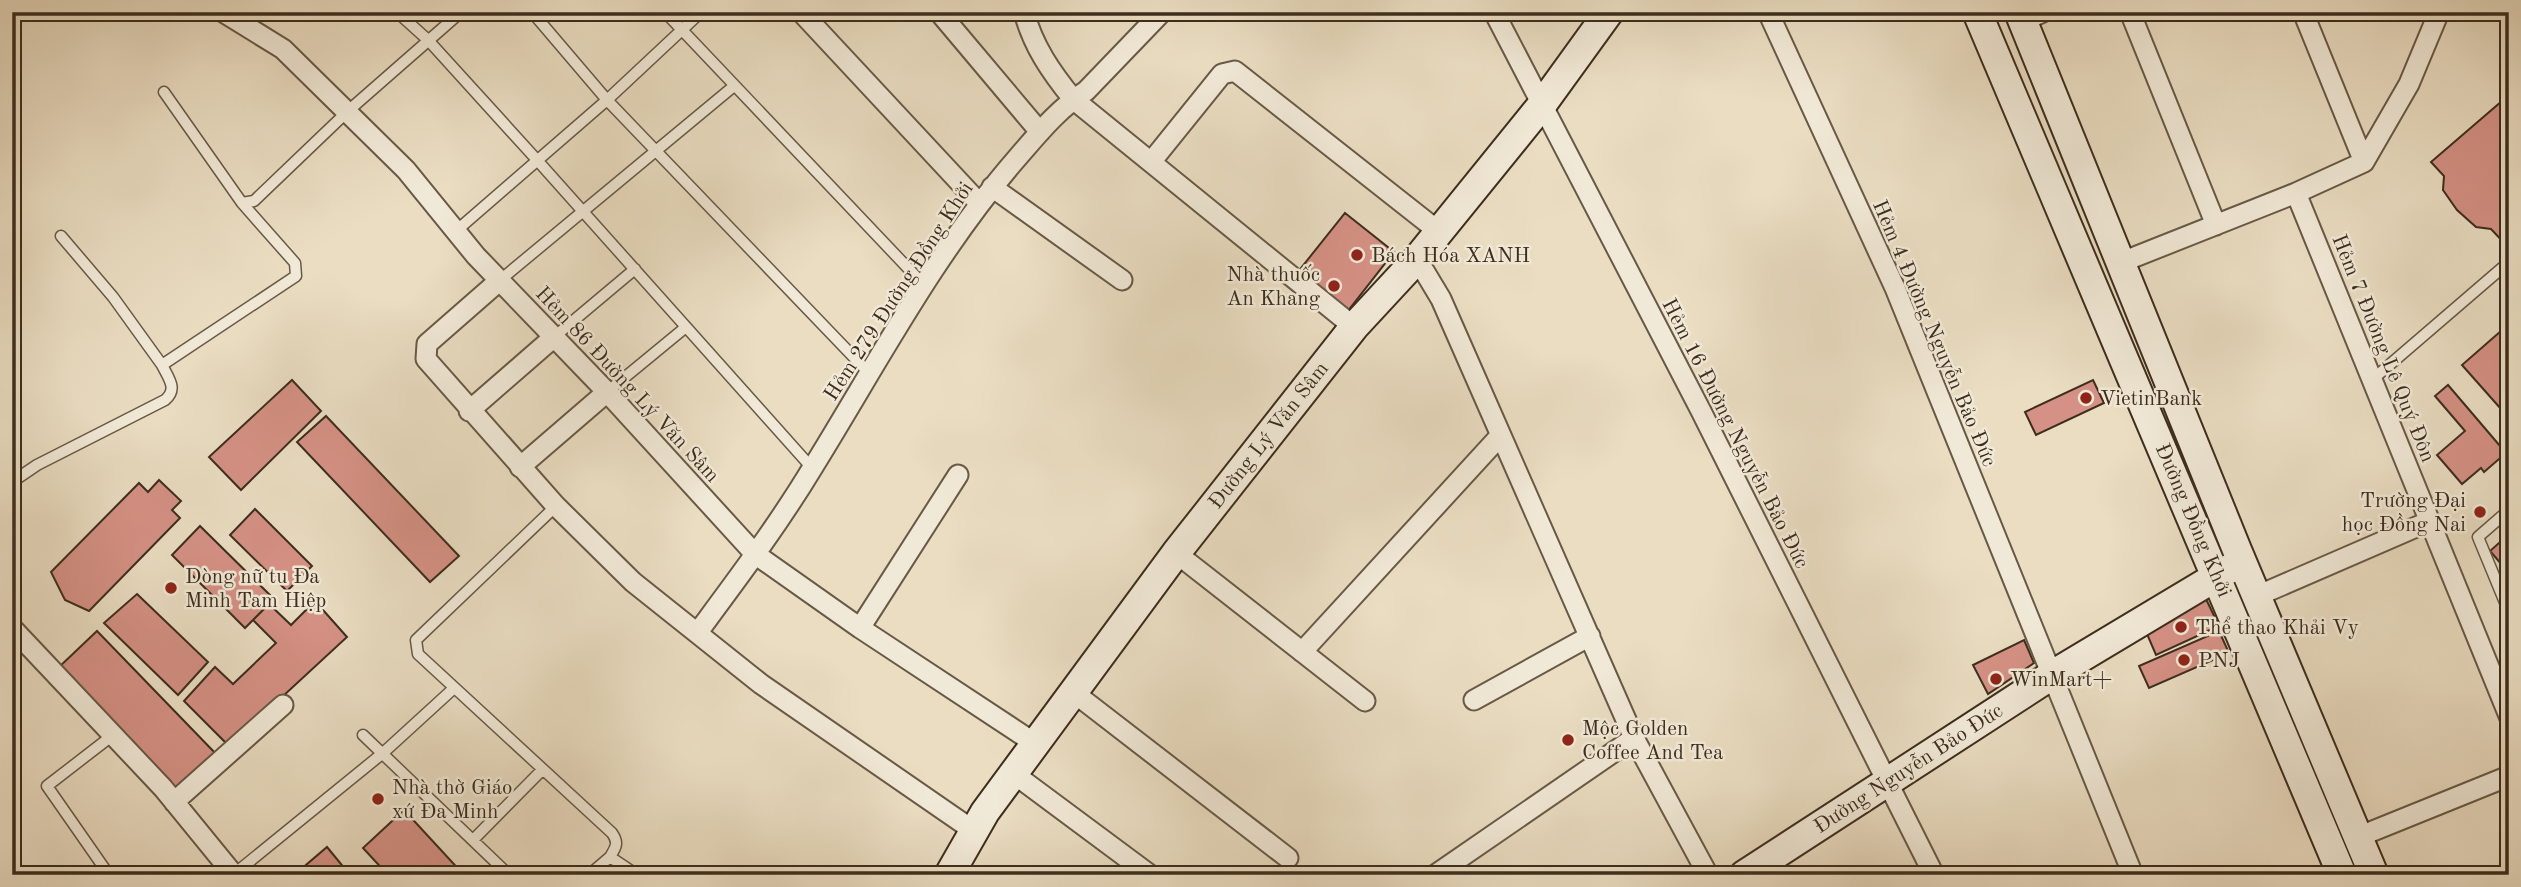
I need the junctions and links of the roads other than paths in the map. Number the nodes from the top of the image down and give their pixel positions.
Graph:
1 (223, 12) edge
2 (397, 12) edge
3 (461, 12) edge
4 (532, 12) edge
5 (665, 12) edge
6 (701, 12) edge
7 (801, 12) edge
8 (939, 12) edge
9 (1024, 12) edge
10 (1162, 12) edge
11 (1494, 12) edge
12 (1609, 12) edge
13 (1768, 12) edge
14 (1978, 12) edge
15 (2130, 12) edge
16 (2303, 12) edge
17 (2440, 12) edge
18 (2028, 15) edge
19 (682, 31) junction
20 (428, 40) junction
21 (734, 86) junction
22 (164, 92) dead end
23 (1073, 99) junction
24 (607, 100) junction
25 (1541, 106) junction
26 (348, 111) junction
27 (1040, 132) junction
28 (657, 151) junction
29 (537, 160) junction
30 (1151, 162) junction
31 (2364, 162) junction
32 (992, 187) junction
33 (2296, 193) junction
34 (242, 203) junction
35 (979, 203) junction
36 (583, 212) junction
37 (2216, 225) junction
38 (456, 231) junction
39 (1438, 231) junction
40 (61, 236) dead end
41 (1417, 259) junction
42 (2122, 262) junction
43 (2509, 262) edge
44 (635, 270) junction
45 (1122, 280) dead end
46 (499, 281) junction
47 (924, 285) junction
48 (686, 327) junction
49 (1354, 327) junction
50 (554, 337) junction
51 (162, 365) junction
52 (869, 373) junction
53 (2373, 379) junction
54 (607, 392) junction
55 (468, 411) junction
56 (1500, 436) junction
57 (520, 467) junction
58 (813, 468) junction
59 (958, 475) dead end
60 (12, 482) edge
61 (556, 506) junction
62 (2509, 510) edge
63 (2430, 521) junction
64 (1176, 552) junction
65 (755, 554) junction
66 (2242, 561) junction
67 (2218, 575) junction
68 (2257, 596) junction
69 (2509, 612) edge
70 (12, 628) edge
71 (860, 628) junction
72 (698, 632) junction
73 (1590, 636) junction
74 (1302, 652) junction
75 (2052, 675) junction
76 (453, 689) junction
77 (1073, 692) junction
78 (1474, 700) dead end
79 (1366, 701) dead end
80 (283, 705) dead end
81 (2509, 716) edge
82 (113, 735) junction
83 (363, 735) dead end
84 (1634, 738) junction
85 (1036, 744) junction
86 (383, 753) junction
87 (542, 770) junction
88 (1014, 774) junction
89 (2509, 775) edge
90 (1886, 783) junction
91 (174, 802) junction
92 (974, 831) junction
93 (2358, 837) junction
94 (473, 841) junction
95 (610, 857) junction
96 (1288, 858) dead end
97 (109, 875) edge
98 (234, 875) edge
99 (509, 875) edge
100 (589, 875) edge
101 (637, 875) edge
102 (950, 875) edge
103 (1150, 875) edge
104 (1435, 875) edge
105 (1708, 875) edge
106 (1744, 875) edge
107 (1934, 875) edge
108 (2133, 875) edge
109 (2342, 875) edge
110 (2374, 875) edge

1 - 26 street, Hẻm 86 Đường Lý Văn Sâm
2 - 20 lane
3 - 20 lane
4 - 24 lane
5 - 19 lane
6 - 19 lane
7 - 35 street
8 - 27 street
9 - 23 street
10 - 23 street, Hẻm 279 Đường Đồng Khởi
11 - 25 street, Hẻm 16 Đường Nguyễn Bảo Đức
12 - 25 main road, Đường Lý Văn Sâm
13 - 75 street, Hẻm 4 Đường Nguyễn Bảo Đức
14 - 67 main road, Đường Đồng Khởi
15 - 37 street
16 - 31 street
17 - 31 street
18 - 42 main road, Đường Đồng Khởi
19 - 21 lane
19 - 24 lane
20 - 26 lane
20 - 29 lane
21 - 28 lane
21 - 47 lane
22 - 34 lane
23 - 27 street, Hẻm 279 Đường Đồng Khởi
23 - 30 street
24 - 28 lane
24 - 29 lane
25 - 39 main road, Đường Lý Văn Sâm
25 - 90 street, Hẻm 16 Đường Nguyễn Bảo Đức
26 - 34 lane
26 - 38 street, Hẻm 86 Đường Lý Văn Sâm
27 - 32 street, Hẻm 279 Đường Đồng Khởi
28 - 36 lane
28 - 52 lane
29 - 36 lane
29 - 38 lane
30 - 39 street
30 - 49 street
31 - 33 street
32 - 35 street, Hẻm 279 Đường Đồng Khởi
32 - 45 street
33 - 37 street
33 - 53 street, Hẻm 7 Đường Lê Quý Đôn
34 - 51 lane
35 - 47 street, Hẻm 279 Đường Đồng Khởi
36 - 44 lane
36 - 46 lane
37 - 42 street
38 - 46 street, Hẻm 86 Đường Lý Văn Sâm
39 - 41 main road, Đường Lý Văn Sâm
40 - 51 lane
41 - 49 main road, Đường Lý Văn Sâm
41 - 56 street
42 - 66 main road, Đường Đồng Khởi
43 - 53 lane
44 - 48 lane
44 - 50 lane
46 - 50 street, Hẻm 86 Đường Lý Văn Sâm
46 - 55 street
47 - 52 street, Hẻm 279 Đường Đồng Khởi
48 - 54 lane
48 - 58 lane
49 - 64 main road, Đường Lý Văn Sâm
50 - 54 street, Hẻm 86 Đường Lý Văn Sâm
50 - 55 street
51 - 60 lane
52 - 58 street, Hẻm 279 Đường Đồng Khởi
53 - 63 street, Hẻm 7 Đường Lê Quý Đôn
54 - 57 street
54 - 65 street, Hẻm 86 Đường Lý Văn Sâm
55 - 57 street
56 - 73 street
56 - 74 street
57 - 61 street
58 - 65 street, Hẻm 279 Đường Đồng Khởi
59 - 71 street
61 - 72 street
61 - 76 lane
62 - 69 lane
63 - 68 street
63 - 81 street, Hẻm 7 Đường Lê Quý Đôn
64 - 74 street
64 - 77 main road, Đường Lý Văn Sâm
65 - 71 street, Hẻm 86 Đường Lý Văn Sâm
65 - 72 street, Hẻm 279 Đường Đồng Khởi
66 - 67 main road, Đường Nguyễn Bảo Đức
66 - 68 main road, Đường Đồng Khởi
67 - 75 main road, Đường Nguyễn Bảo Đức
67 - 109 main road, Đường Đồng Khởi
68 - 93 main road, Đường Đồng Khởi
70 - 82 street
71 - 85 street, Hẻm 86 Đường Lý Văn Sâm
72 - 92 street
73 - 78 street
73 - 84 street
74 - 79 street
75 - 90 main road, Đường Nguyễn Bảo Đức
75 - 108 street, Hẻm 4 Đường Nguyễn Bảo Đức
76 - 86 lane
76 - 87 lane
77 - 85 main road, Đường Lý Văn Sâm
77 - 96 street
80 - 91 street
82 - 91 street
82 - 97 lane
83 - 86 lane
84 - 104 street
84 - 105 street
85 - 88 main road, Đường Lý Văn Sâm
86 - 94 lane
86 - 98 lane
87 - 94 lane
87 - 95 lane
88 - 92 main road, Đường Lý Văn Sâm
88 - 103 street
89 - 93 street
90 - 106 main road, Đường Nguyễn Bảo Đức
90 - 107 street, Hẻm 16 Đường Nguyễn Bảo Đức
91 - 98 street
92 - 102 main road, Đường Lý Văn Sâm
93 - 110 main road, Đường Đồng Khởi
94 - 99 lane
95 - 100 lane
95 - 101 lane

